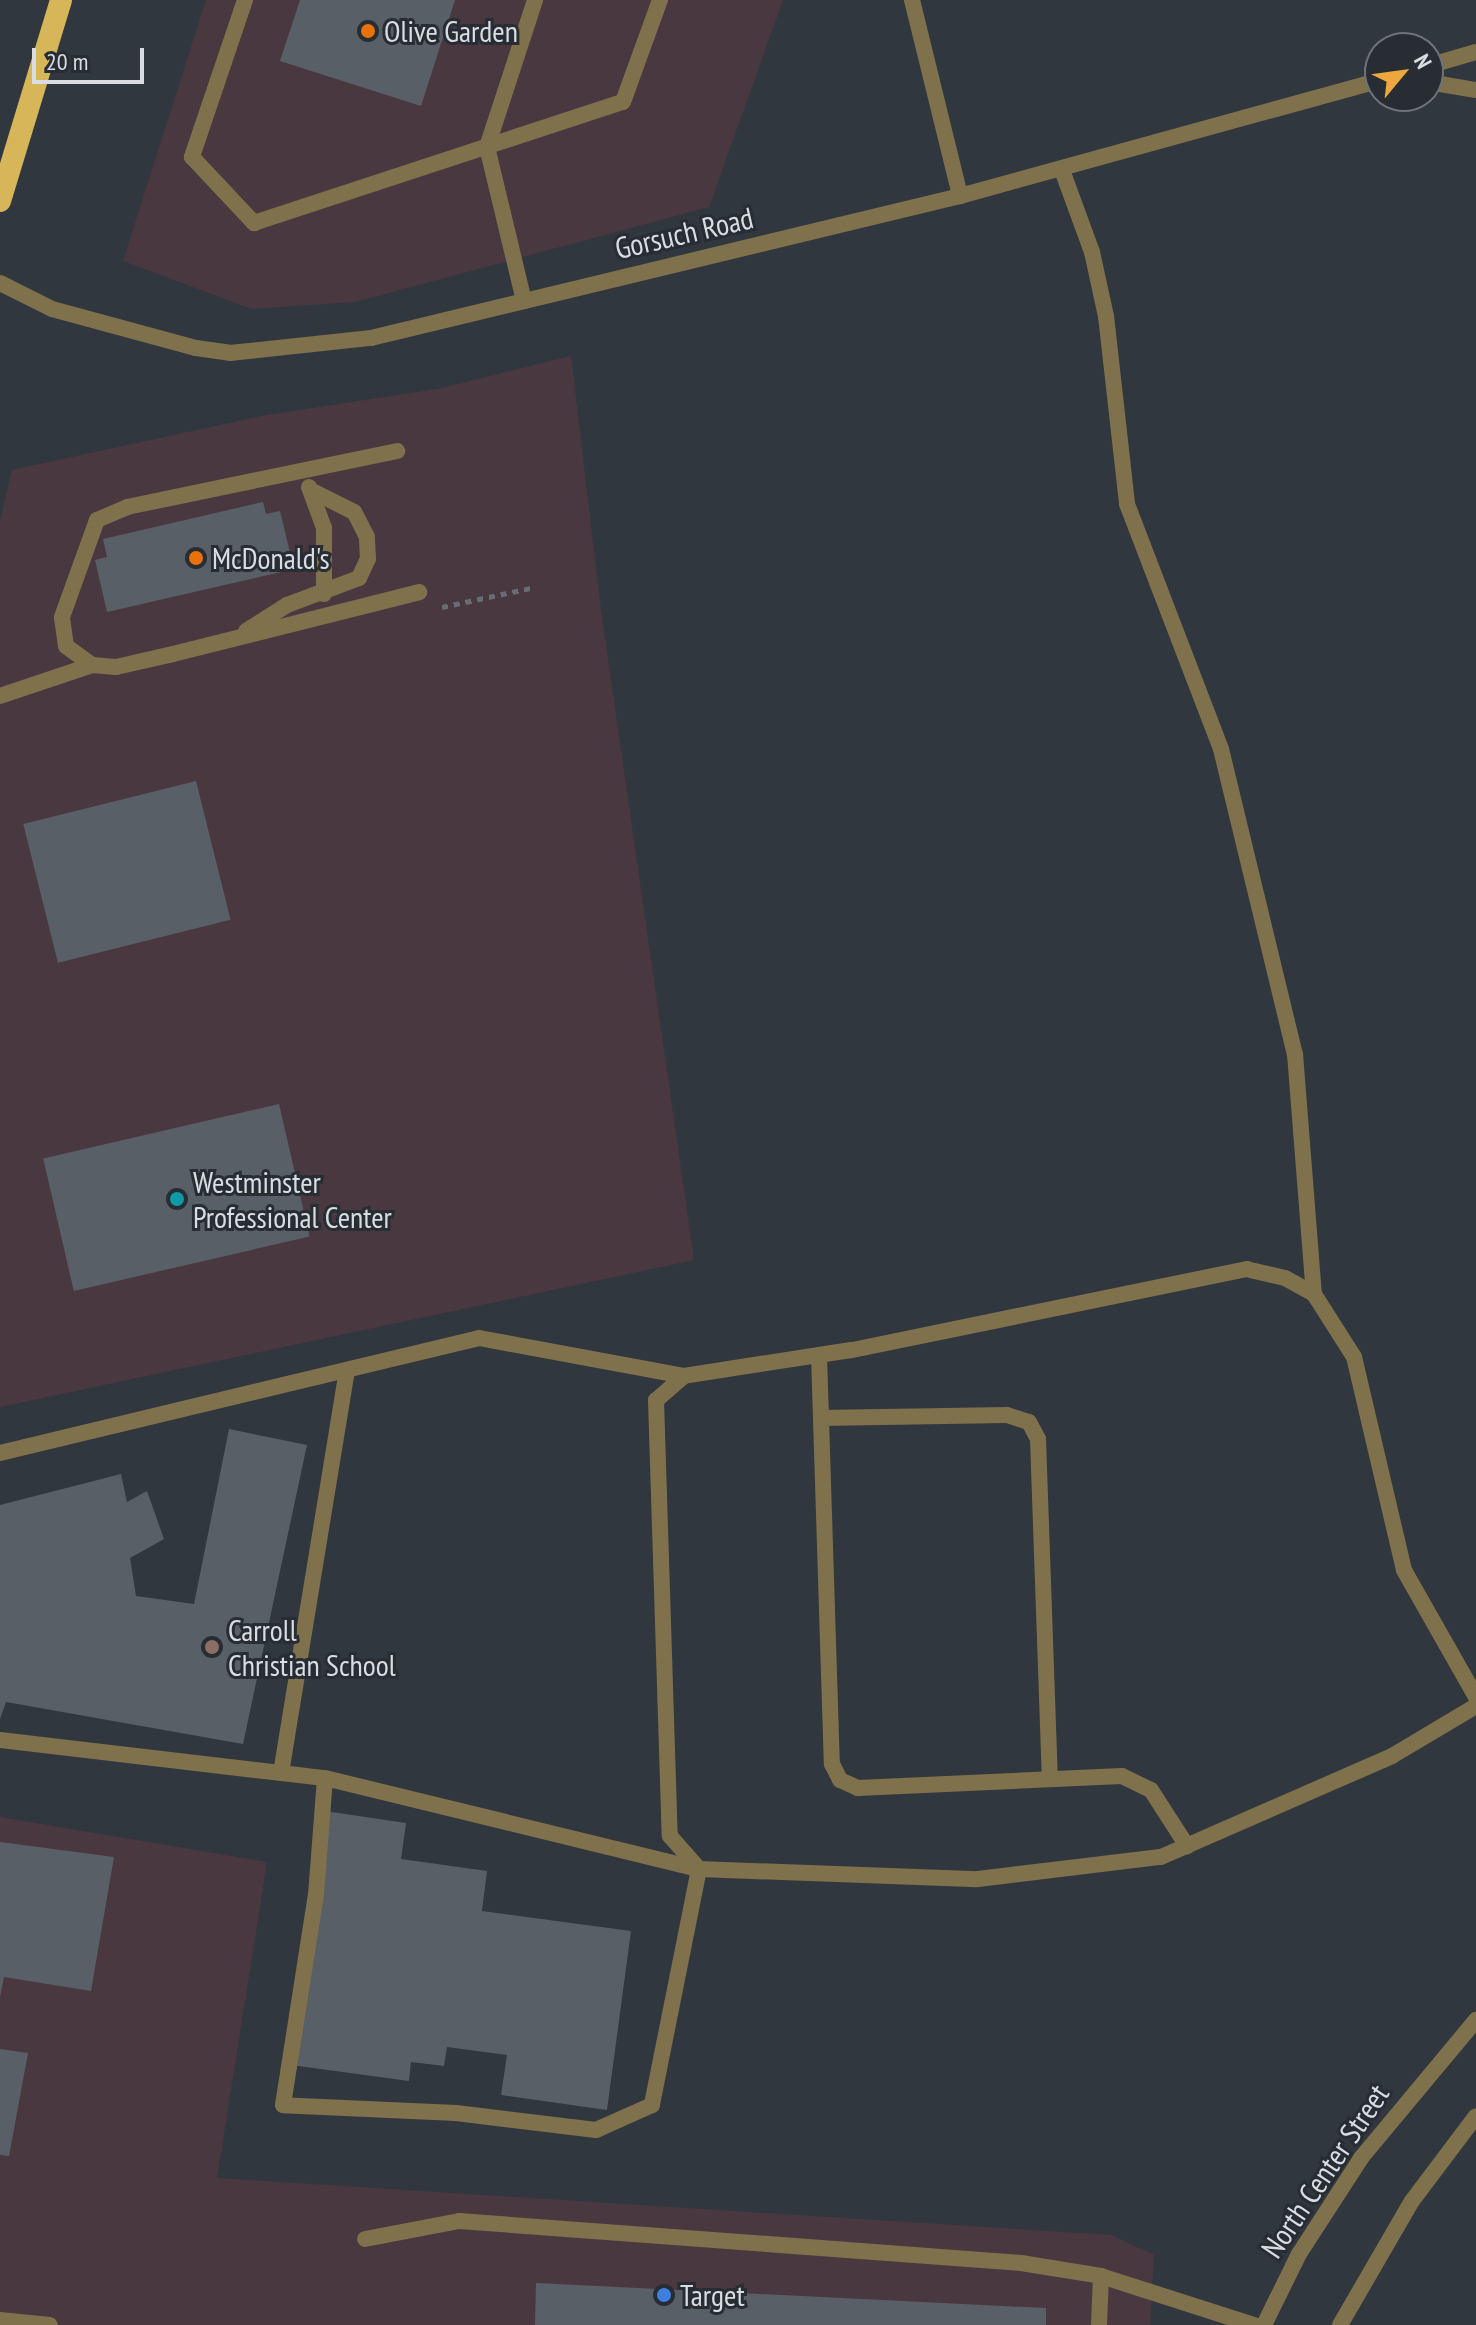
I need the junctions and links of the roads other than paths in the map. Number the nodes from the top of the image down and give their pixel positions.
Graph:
1 (61, 0) edge
2 (245, 0) edge
3 (535, 0) edge
4 (660, 0) edge
5 (912, 0) edge
6 (1476, 52) edge
7 (1444, 61) edge
8 (1364, 84) edge
9 (1444, 85) edge
10 (1476, 90) edge
11 (487, 147) junction
12 (1062, 170) junction
13 (960, 196) junction
14 (0, 201) edge
15 (0, 283) edge
16 (524, 301) junction
17 (397, 451) dead end
18 (295, 471) junction
19 (312, 491) junction
20 (419, 592) dead end
21 (324, 594) junction
22 (234, 638) junction
23 (92, 665) junction
24 (0, 696) edge
25 (1314, 1294) junction
26 (819, 1355) junction
27 (347, 1370) junction
28 (684, 1376) junction
29 (821, 1418) junction
30 (0, 1453) edge
31 (1476, 1697) edge
32 (1476, 1706) edge
33 (0, 1740) edge
34 (281, 1773) junction
35 (325, 1778) junction
36 (1050, 1779) junction
37 (1187, 1846) junction
38 (699, 1869) junction
39 (1476, 2020) edge
40 (1476, 2116) edge
41 (365, 2239) dead end
42 (1101, 2276) junction
43 (0, 2320) edge
44 (23, 2324) edge
45 (50, 2325) edge
46 (1099, 2325) edge
47 (1254, 2325) edge
48 (1264, 2325) edge
49 (1340, 2325) edge

1 - 14 highway
2 - 11 street
3 - 11 street
4 - 11 street
5 - 13 street
6 - 7 street
8 - 12 street, Gorsuch Road
9 - 10 street
11 - 16 street
12 - 13 street, Gorsuch Road
12 - 25 street
13 - 16 street, Gorsuch Road
15 - 16 street, Gorsuch Road
17 - 18 street
18 - 19 street
18 - 23 street
19 - 21 street
19 - 21 street
20 - 22 street
21 - 22 street
22 - 23 street
23 - 24 street
25 - 26 street
25 - 31 street
26 - 28 street
26 - 29 street
27 - 28 street
27 - 30 street
27 - 34 street
28 - 38 street
29 - 36 street
29 - 36 street
32 - 37 street
33 - 34 street
34 - 35 street
35 - 38 street
35 - 38 street
36 - 37 street
37 - 38 street
39 - 48 street, North Center Street
40 - 49 street
41 - 42 street
42 - 46 street
42 - 47 street
43 - 44 street
44 - 45 street

